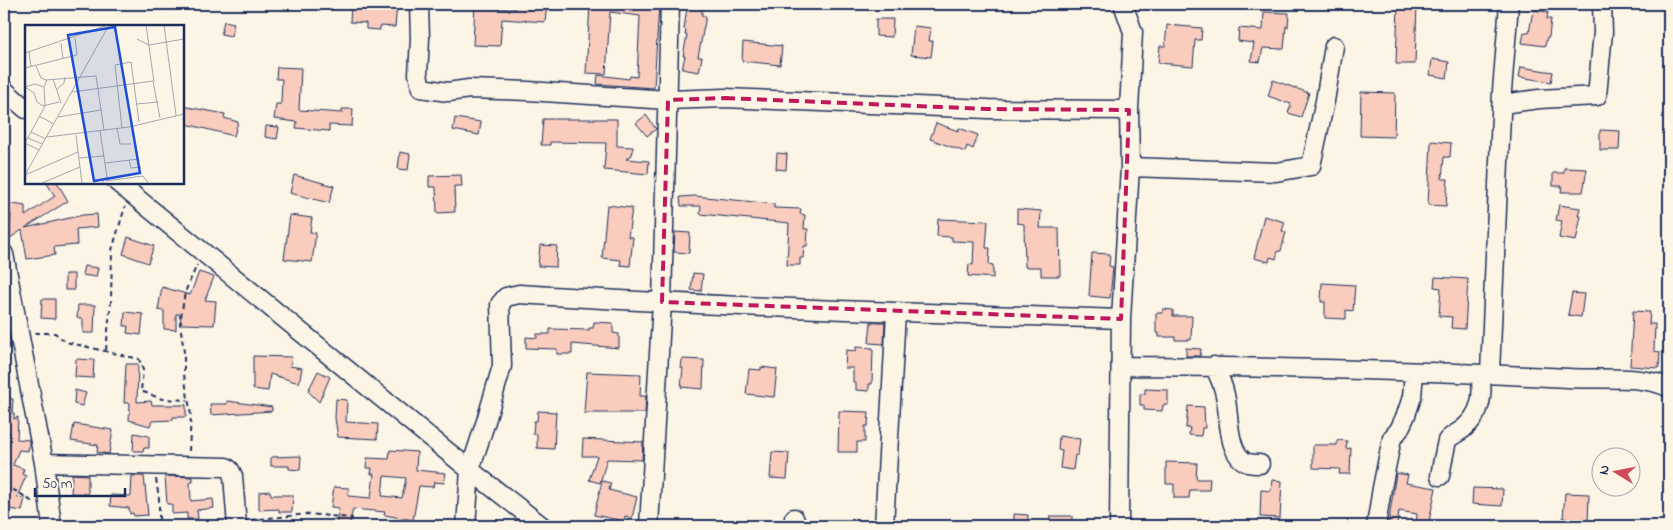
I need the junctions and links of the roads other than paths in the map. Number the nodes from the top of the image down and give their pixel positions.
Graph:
1 (419, 4) edge
2 (670, 4) edge
3 (1123, 4) edge
4 (1509, 4) edge
5 (1602, 4) edge
6 (1334, 46) dead end
7 (4, 90) edge
8 (668, 100) junction
9 (1502, 104) junction
10 (25, 108) edge
11 (1129, 110) junction
12 (1130, 166) junction
13 (122, 187) edge
14 (4, 254) edge
15 (662, 302) junction
16 (896, 313) junction
17 (1121, 320) junction
18 (1122, 366) junction
19 (1214, 366) junction
20 (1414, 372) junction
21 (1485, 374) junction
22 (1669, 388) edge
23 (44, 463) junction
24 (1260, 464) dead end
25 (470, 470) junction
26 (1440, 476) dead end
27 (52, 521) edge
28 (237, 524) edge
29 (466, 526) edge
30 (542, 526) edge
31 (649, 526) edge
32 (884, 526) edge
33 (1119, 526) edge
34 (1376, 526) edge

1 - 8 street
2 - 8 street
3 - 11 street
4 - 9 street
5 - 9 street
6 - 12 street
7 - 10 street
8 - 11 street
8 - 15 street
9 - 21 street
11 - 12 street
12 - 17 street
13 - 25 street
14 - 23 street
15 - 16 street
15 - 25 street
15 - 31 street
16 - 17 street
16 - 32 street
17 - 18 street
18 - 19 street
18 - 33 street
19 - 20 street
19 - 24 street
20 - 21 street
20 - 34 street
21 - 22 street
21 - 26 street
23 - 27 street
23 - 28 street
25 - 29 street
25 - 30 street

